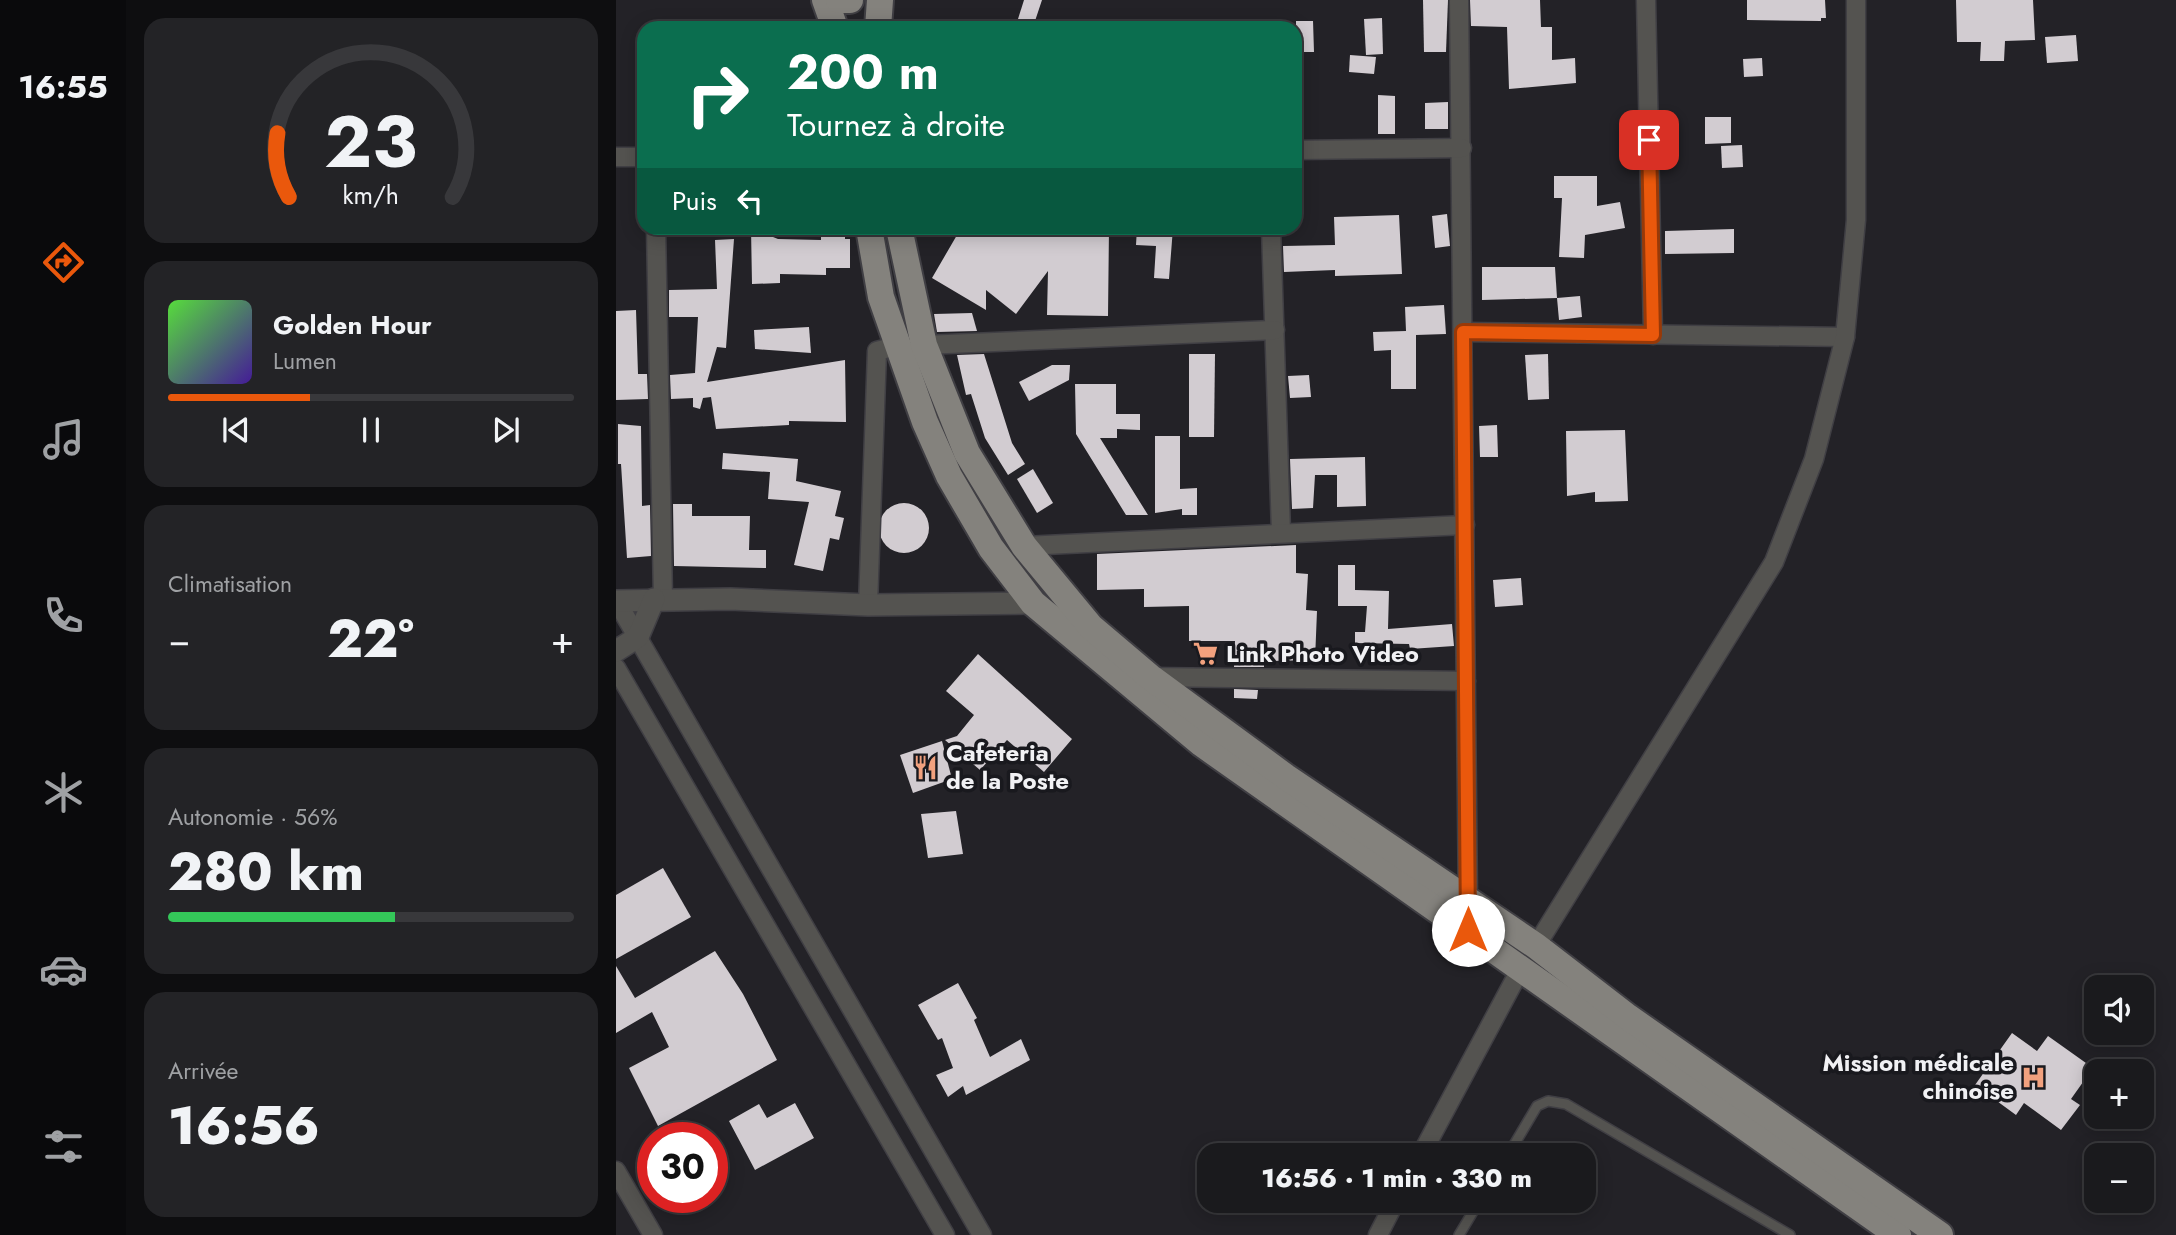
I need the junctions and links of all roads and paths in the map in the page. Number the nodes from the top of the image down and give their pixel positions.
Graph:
1 (825, 0) edge
2 (839, 0) edge
3 (850, 0) edge
4 (880, 0) edge
5 (1459, 0) edge
6 (1646, 0) edge
7 (1856, 0) edge
8 (832, 21) edge
9 (878, 21) edge
10 (1462, 148) junction
11 (1302, 150) edge
12 (637, 157) edge
13 (616, 158) edge
14 (656, 235) edge
15 (870, 235) edge
16 (900, 235) edge
17 (1271, 235) edge
18 (1275, 330) junction
19 (1463, 332) junction
20 (1653, 335) junction
21 (1845, 337) junction
22 (924, 345) junction
23 (896, 346) junction
24 (1465, 525) junction
25 (1281, 532) junction
26 (1024, 546) junction
27 (658, 599) junction
28 (616, 601) edge
29 (1033, 603) junction
30 (867, 605) junction
31 (638, 637) junction
32 (616, 652) edge
33 (616, 668) edge
34 (1150, 677) junction
35 (1466, 681) junction
36 (1468, 898) junction
37 (1468, 930) junction
38 (1536, 946) junction
39 (1520, 970) junction
40 (1427, 1143) edge
41 (1515, 1143) edge
42 (616, 1171) edge
43 (1389, 1213) edge
44 (1472, 1213) edge
45 (653, 1235) edge
46 (945, 1235) edge
47 (982, 1235) edge
48 (1378, 1235) edge
49 (1459, 1235) edge
50 (1790, 1235) edge
51 (1898, 1235) edge
52 (1940, 1235) edge

1 - 8 main road
2 - 3 main road
4 - 9 main road
5 - 10 street
6 - 20 street
7 - 21 street
10 - 11 street
10 - 19 street
12 - 13 street
14 - 27 street
15 - 23 main road
16 - 22 main road
17 - 18 street
18 - 22 street
18 - 25 street
19 - 20 street
19 - 24 street
20 - 21 street
21 - 38 street
22 - 26 main road
23 - 29 main road
23 - 30 street
24 - 25 street
24 - 35 street
25 - 26 street
26 - 34 main road
27 - 28 street
27 - 30 street
27 - 31 street
28 - 31 street
29 - 30 street
29 - 37 main road
31 - 32 street
31 - 47 street
33 - 46 street
34 - 35 street
34 - 36 main road
35 - 36 street
36 - 37 street
36 - 38 main road
37 - 39 main road
38 - 52 main road
39 - 40 street
39 - 51 main road
41 - 50 lane
42 - 45 street
43 - 48 street
44 - 49 lane

